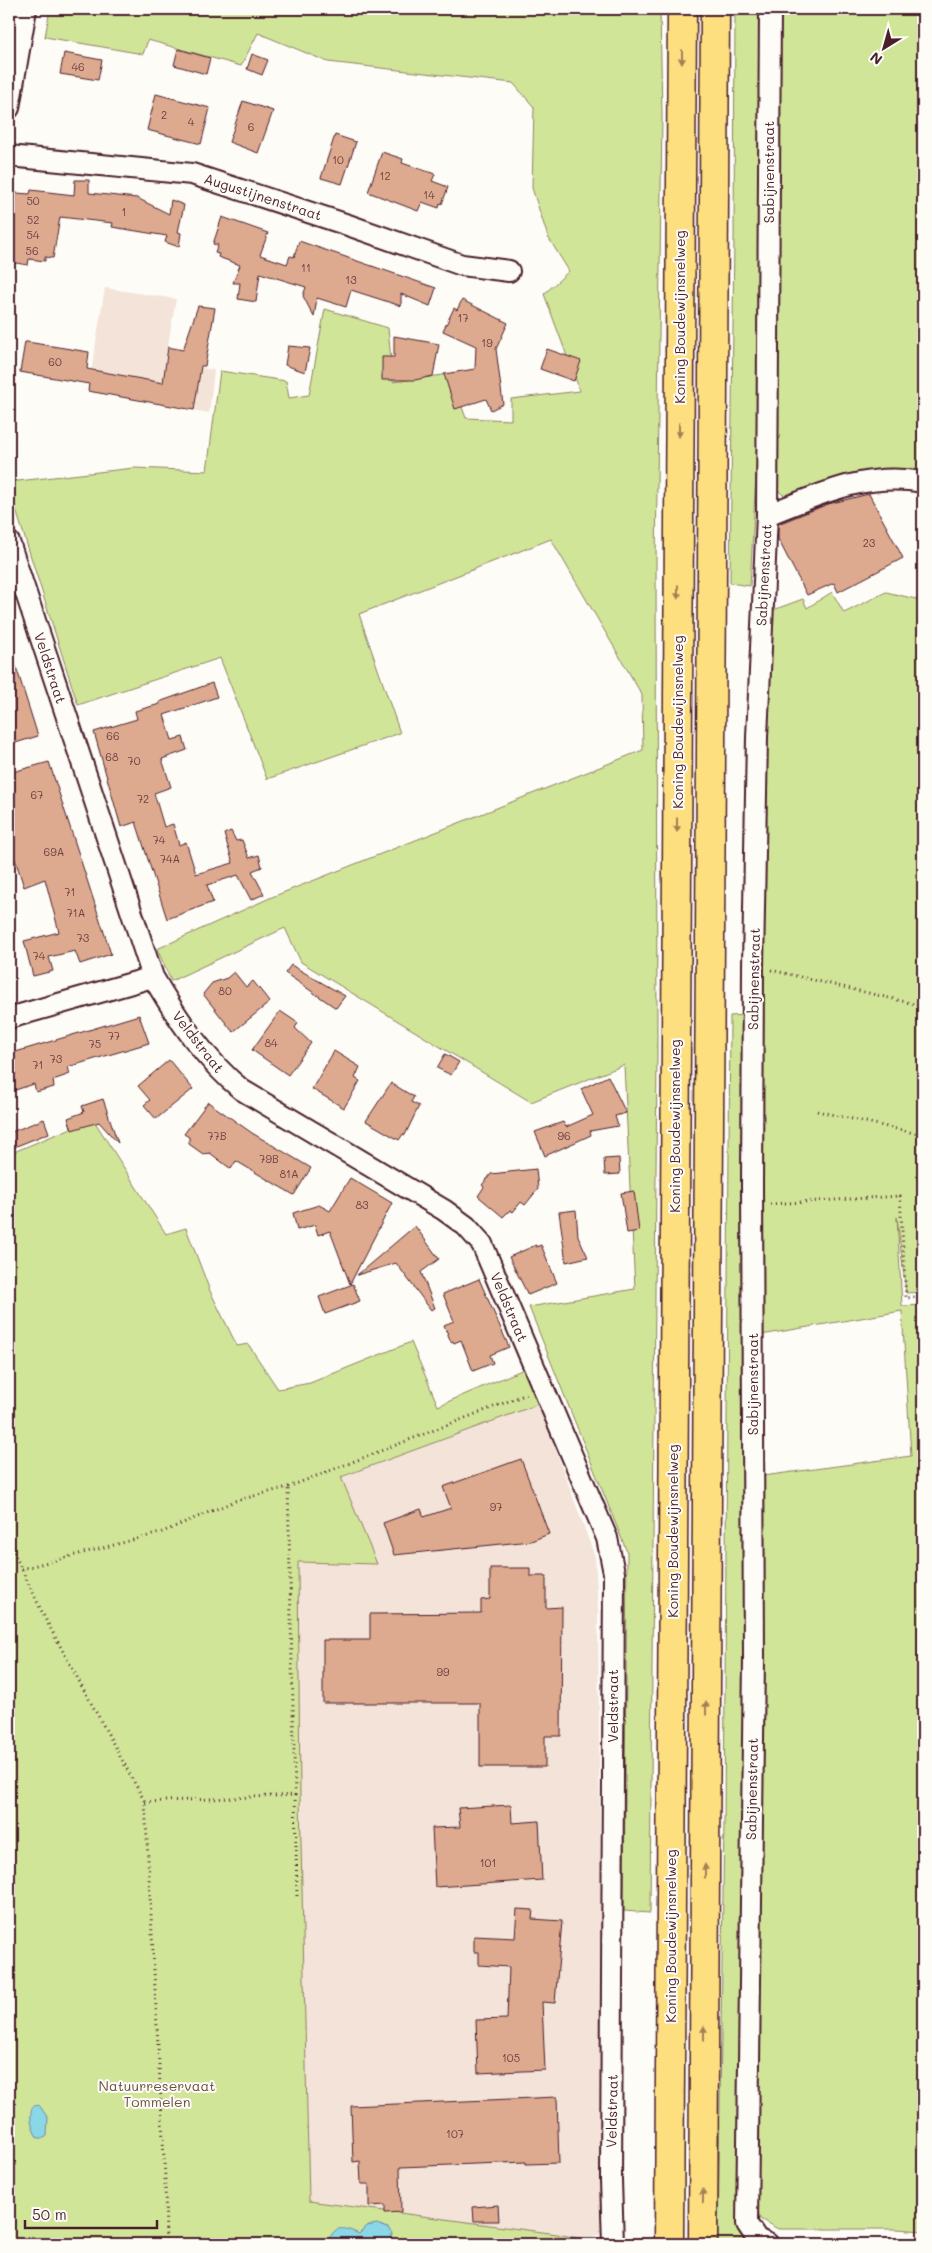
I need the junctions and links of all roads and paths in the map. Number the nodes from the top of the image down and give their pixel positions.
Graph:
1 (26, 9) edge
2 (682, 9) edge
3 (715, 9) edge
4 (770, 9) edge
5 (9, 108) edge
6 (9, 156) edge
7 (509, 271) dead end
8 (923, 482) edge
9 (767, 515) junction
10 (9, 542) edge
11 (754, 966) junction
12 (153, 977) junction
13 (923, 1006) edge
14 (9, 1018) edge
15 (817, 1111) dead end
16 (923, 1135) edge
17 (762, 1205) dead end
18 (923, 1296) edge
19 (543, 1388) junction
20 (288, 1487) junction
21 (9, 1543) edge
22 (20, 1569) junction
23 (295, 1795) junction
24 (145, 1802) junction
25 (297, 1898) dead end
26 (166, 2244) edge
27 (613, 2244) edge
28 (669, 2244) edge
29 (703, 2244) edge
30 (768, 2244) edge

1 - 5 street
2 -> 28 highway, Koning Boudewijnsnelweg
29 -> 3 highway
4 - 9 street, Sabijnenstraat
6 - 7 street, Augustijnenstraat
8 - 9 street, Sabijnenstraat
9 - 11 street, Sabijnenstraat
10 - 12 street, Veldstraat
11 - 13 path
11 - 30 street, Sabijnenstraat
12 - 14 street
12 - 19 street, Veldstraat
15 - 16 path
17 - 18 path
19 - 20 path
19 - 27 street, Veldstraat
20 - 22 path
20 - 23 path
21 - 22 path
22 - 24 path
23 - 24 path
23 - 25 path
24 - 26 path

